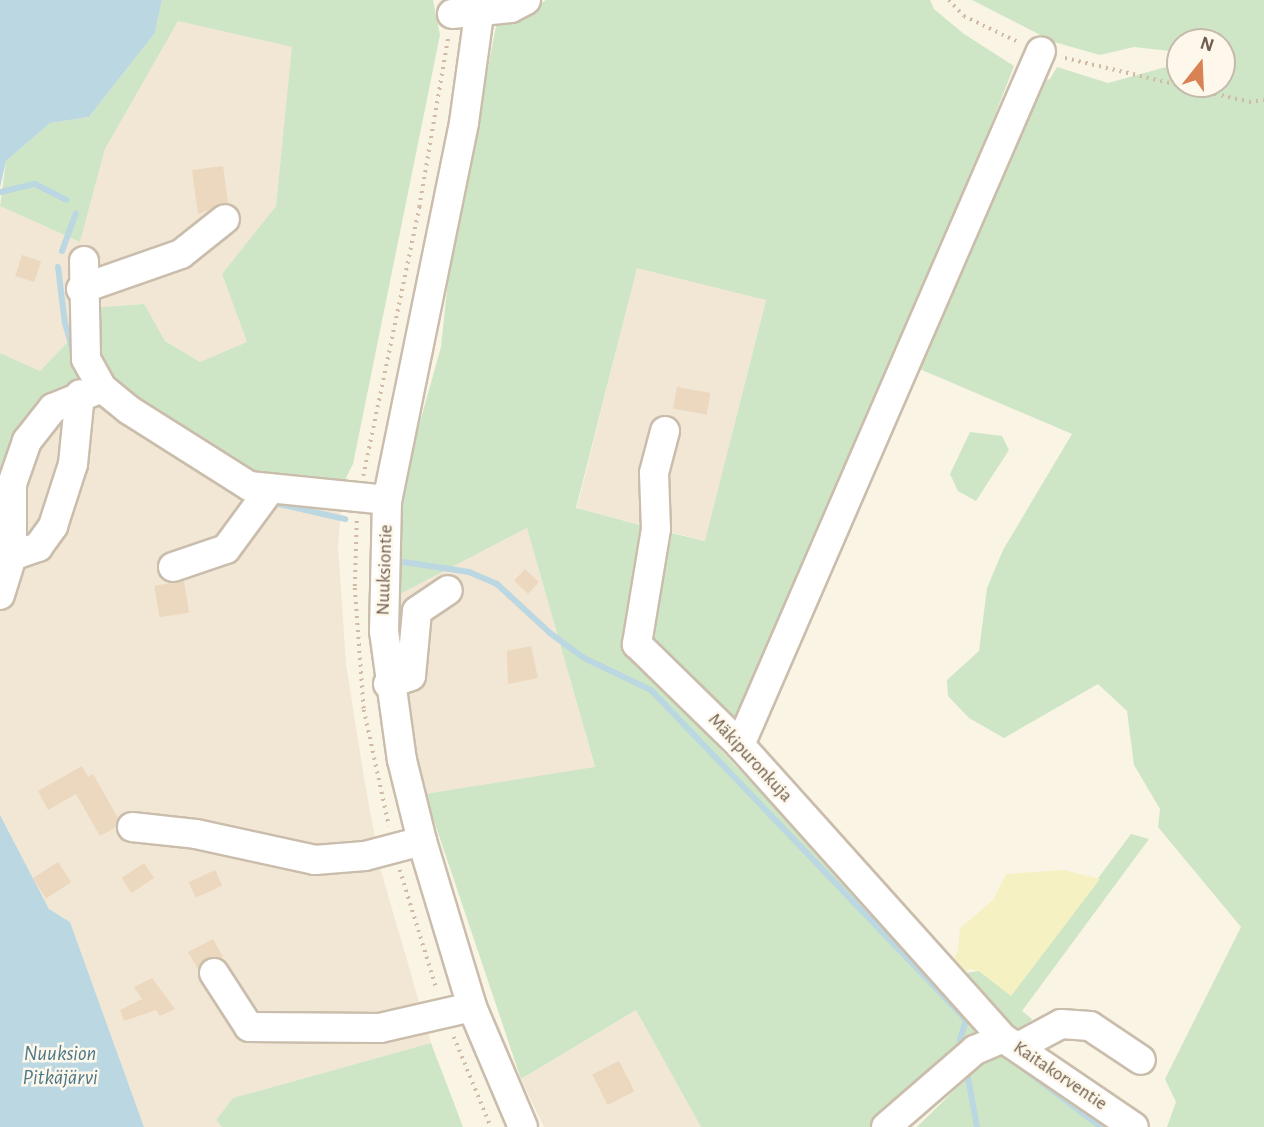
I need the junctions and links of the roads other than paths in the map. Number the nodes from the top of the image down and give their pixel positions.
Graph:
1 (526, 0) edge
2 (481, 6) edge
3 (452, 14) dead end
4 (1041, 51) dead end
5 (225, 219) dead end
6 (91, 391) junction
7 (665, 430) dead end
8 (270, 489) junction
9 (387, 500) junction
10 (12, 555) junction
11 (173, 567) dead end
12 (448, 590) dead end
13 (0, 595) edge
14 (388, 684) junction
15 (740, 745) junction
16 (132, 827) dead end
17 (422, 841) junction
18 (214, 973) dead end
19 (472, 1007) junction
20 (1010, 1042) junction
21 (1141, 1060) dead end
22 (523, 1127) edge
23 (886, 1127) edge
24 (1134, 1127) edge

1 - 2 street
2 - 3 street
2 - 9 street, Nuuksiontie
4 - 15 street
5 - 6 street
6 - 8 street
6 - 10 street
6 - 10 street
7 - 15 street, Mäkipuronkuja
8 - 9 street
8 - 11 street
9 - 14 street, Nuuksiontie
10 - 13 street
12 - 14 street
14 - 17 street, Nuuksiontie
15 - 20 street, Mäkipuronkuja
16 - 17 street
17 - 19 street, Nuuksiontie
18 - 19 street
19 - 22 street, Nuuksiontie
20 - 21 street
20 - 23 street, Kaitakorventie
20 - 24 street, Kaitakorventie

